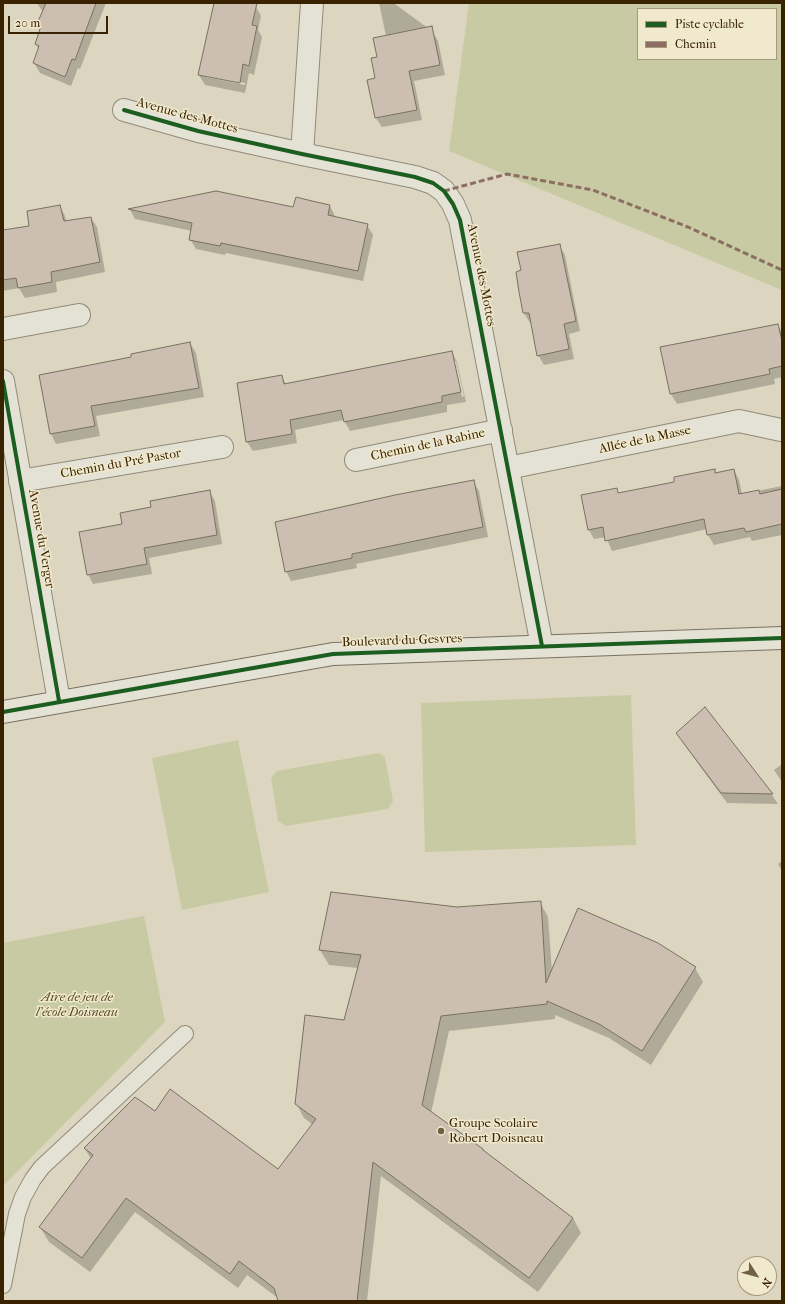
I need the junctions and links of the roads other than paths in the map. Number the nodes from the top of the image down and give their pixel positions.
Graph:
1 (312, 3) edge
2 (124, 110) dead end
3 (302, 154) junction
4 (79, 315) dead end
5 (3, 329) edge
6 (3, 381) edge
7 (501, 430) junction
8 (781, 430) edge
9 (222, 447) dead end
10 (356, 460) dead end
11 (508, 468) junction
12 (20, 481) junction
13 (782, 638) edge
14 (542, 646) junction
15 (59, 702) junction
16 (3, 712) edge
17 (185, 1034) dead end
18 (3, 1285) edge

1 - 3 street
2 - 3 street, Avenue des Mottes
3 - 7 street, Avenue des Mottes
4 - 5 street
6 - 12 street, Avenue du Verger
7 - 10 street, Chemin de la Rabine
7 - 11 street, Avenue des Mottes
8 - 11 street, Allée de la Masse
9 - 12 street, Chemin du Pré Pastor
11 - 14 street, Avenue des Mottes
12 - 15 street, Avenue du Verger
13 - 14 street, Boulevard du Gesvres
14 - 15 street, Boulevard du Gesvres
15 - 16 street, Boulevard du Gesvres
17 - 18 lane

